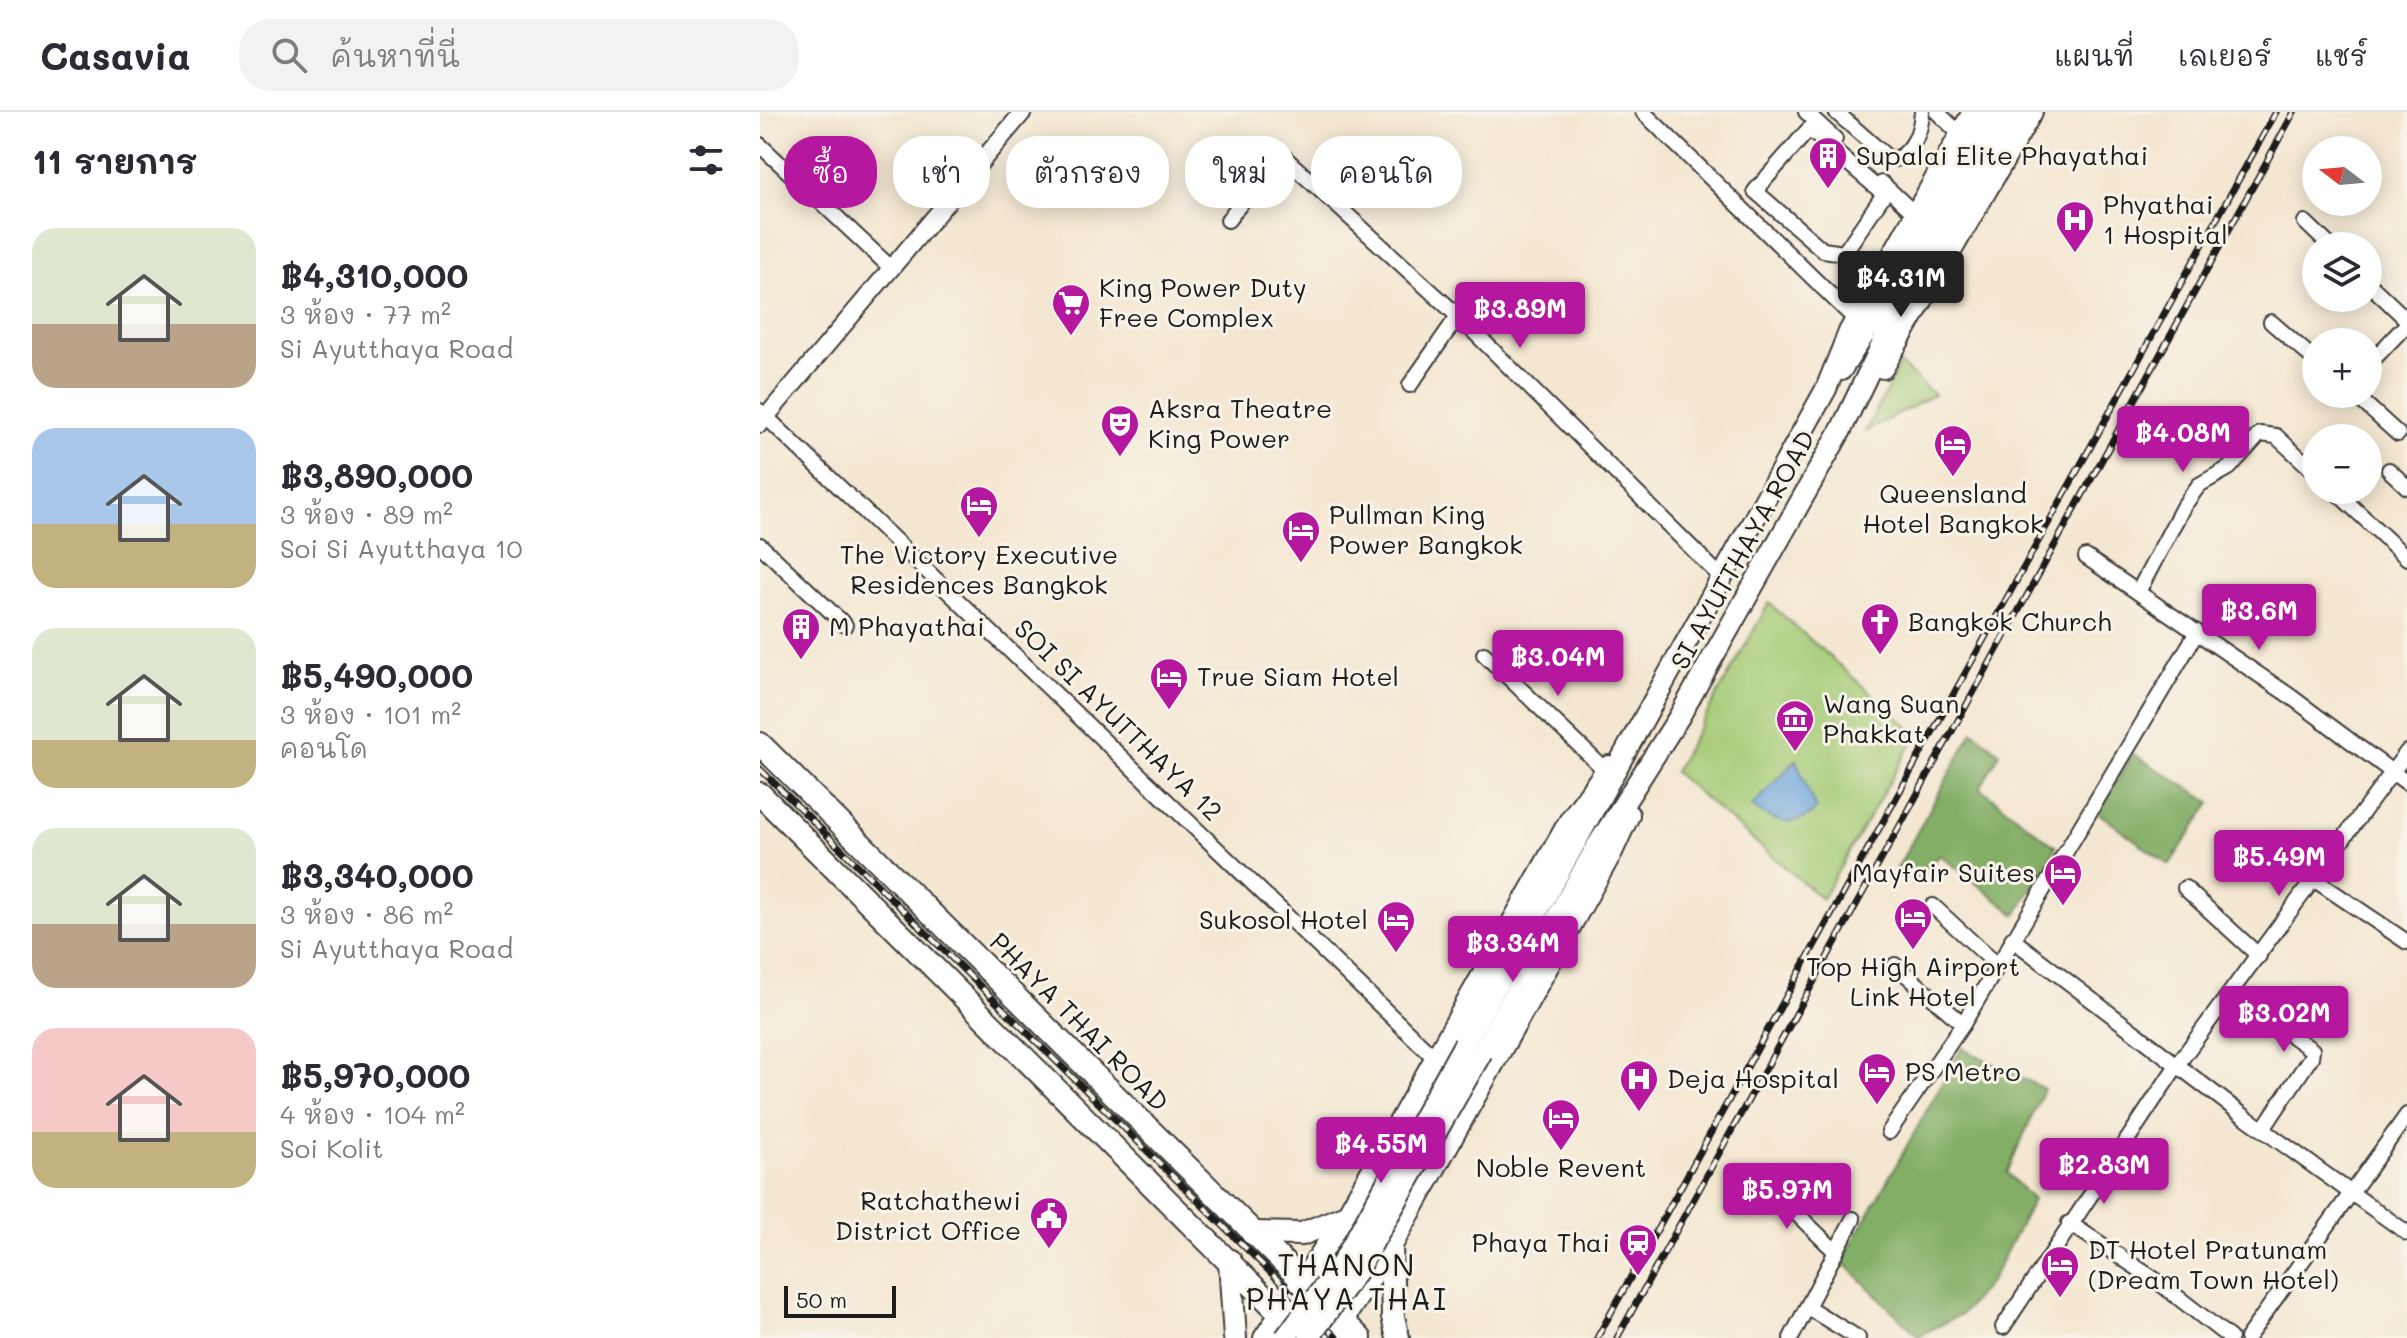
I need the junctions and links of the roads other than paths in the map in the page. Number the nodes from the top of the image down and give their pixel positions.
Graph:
1 (1643, 112) edge
2 (1806, 112) edge
3 (1836, 112) edge
4 (1922, 112) edge
5 (1937, 112) edge
6 (1973, 112) edge
7 (1993, 112) edge
8 (2012, 112) edge
9 (2032, 112) edge
10 (1015, 115) edge
11 (1848, 125) junction
12 (1960, 134) junction
13 (1838, 143) junction
14 (760, 145) edge
15 (1228, 220) dead end
16 (1931, 220) junction
17 (2305, 222) dead end
18 (2315, 232) edge
19 (1844, 253) junction
20 (891, 268) junction
21 (1880, 276) junction
22 (2382, 297) edge
23 (1458, 316) junction
24 (1856, 320) junction
25 (2271, 322) dead end
26 (2407, 322) edge
27 (2302, 349) edge
28 (2382, 350) edge
29 (1410, 385) dead end
30 (1826, 389) junction
31 (1857, 399) junction
32 (2369, 408) edge
33 (762, 417) edge
34 (2398, 434) dead end
35 (2302, 460) edge
36 (2389, 470) dead end
37 (2407, 487) edge
38 (2349, 504) edge
39 (760, 545) edge
40 (2086, 557) dead end
41 (2407, 558) edge
42 (1721, 577) junction
43 (2138, 592) junction
44 (845, 625) dead end
45 (2197, 632) junction
46 (1484, 654) dead end
47 (760, 744) edge
48 (1623, 751) junction
49 (2407, 752) edge
50 (1649, 767) junction
51 (1605, 770) junction
52 (2390, 772) junction
53 (2407, 783) edge
54 (760, 794) edge
55 (2315, 880) junction
56 (2185, 888) dead end
57 (1933, 906) dead end
58 (2012, 939) junction
59 (2407, 942) edge
60 (2259, 956) junction
61 (1996, 964) junction
62 (1895, 965) dead end
63 (2232, 993) junction
64 (1963, 1024) junction
65 (1473, 1048) junction
66 (1436, 1059) junction
67 (2177, 1065) junction
68 (2407, 1115) edge
69 (2263, 1129) junction
70 (1889, 1132) dead end
71 (1764, 1182) dead end
72 (1362, 1188) junction
73 (2350, 1192) junction
74 (1346, 1216) junction
75 (1407, 1216) junction
76 (1853, 1219) dead end
77 (2069, 1223) junction
78 (1252, 1233) junction
79 (2407, 1233) edge
80 (1391, 1247) junction
81 (1836, 1252) junction
82 (1230, 1261) junction
83 (1304, 1282) junction
84 (1807, 1307) junction
85 (1282, 1315) junction
86 (2003, 1327) dead end
87 (1337, 1330) edge
88 (1235, 1338) edge
89 (1264, 1338) edge
90 (1285, 1338) edge
91 (1307, 1338) edge
92 (1360, 1338) edge
93 (1398, 1338) edge
94 (1791, 1338) edge
95 (1858, 1338) edge
96 (2230, 1338) edge
97 (2247, 1338) edge

1 - 24 street
2 - 13 street
3 - 11 street
4 - 11 street
5 - 12 street
6 - 12 main road, SI AYUTTHAYA ROAD
7 - 16 main road
8 - 16 main road
9 - 31 main road, SI AYUTTHAYA ROAD
10 - 20 street
11 - 13 street
12 - 16 main road, SI AYUTTHAYA ROAD
13 - 16 street
14 - 20 street
15 - 23 street
16 - 21 main road, SI AYUTTHAYA ROAD
16 - 30 main road, SI AYUTTHAYA ROAD
16 - 31 main road, SI AYUTTHAYA ROAD
17 - 18 street
19 - 19 street
19 - 21 street
20 - 33 street
21 - 24 main road, SI AYUTTHAYA ROAD
22 - 26 street
23 - 29 street
23 - 42 street
24 - 30 main road, SI AYUTTHAYA ROAD
25 - 27 street
26 - 28 street
30 - 42 main road, SI AYUTTHAYA ROAD
31 - 50 main road, SI AYUTTHAYA ROAD
32 - 34 street
33 - 66 street, SOI SI AYUTTHAYA 12
35 - 43 street
36 - 37 street
38 - 41 street
39 - 44 street
40 - 43 street
42 - 48 main road, SI AYUTTHAYA ROAD
43 - 45 street
45 - 52 street
45 - 58 street
46 - 51 street
47 - 78 main road, PHAYA THAI ROAD
48 - 51 main road, SI AYUTTHAYA ROAD
48 - 65 main road, SI AYUTTHAYA ROAD
49 - 52 street
50 - 65 main road, SI AYUTTHAYA ROAD
50 - 75 main road, SI AYUTTHAYA ROAD
51 - 66 main road, SI AYUTTHAYA ROAD
52 - 53 street
52 - 55 street
54 - 82 main road
55 - 59 street
55 - 60 street
56 - 60 street
57 - 61 street
58 - 61 street
58 - 67 street
60 - 63 street
61 - 64 street
62 - 64 street
63 - 67 street
63 - 69 street
64 - 70 street
65 - 90 main road, SI AYUTTHAYA ROAD, bridge
65 - 91 main road, SI AYUTTHAYA ROAD, bridge
66 - 72 main road, SI AYUTTHAYA ROAD
67 - 69 street
67 - 77 street
68 - 73 street
69 - 73 street
71 - 81 street
72 - 74 main road, SI AYUTTHAYA ROAD
72 - 75 main road
73 - 79 street
73 - 97 street
74 - 78 main road
74 - 83 main road, SI AYUTTHAYA ROAD
75 - 80 main road, SI AYUTTHAYA ROAD
76 - 81 street
77 - 86 street
77 - 96 street
78 - 83 main road, PHAYA THAI ROAD
80 - 87 main road, SI AYUTTHAYA ROAD
80 - 93 main road
81 - 84 street
82 - 85 main road
82 - 88 main road
83 - 85 main road, SI AYUTTHAYA ROAD
83 - 87 main road, PHAYA THAI ROAD
84 - 94 street
84 - 95 street
85 - 89 main road, SI AYUTTHAYA ROAD
85 - 91 main road
87 - 92 main road, PHAYA THAI ROAD

